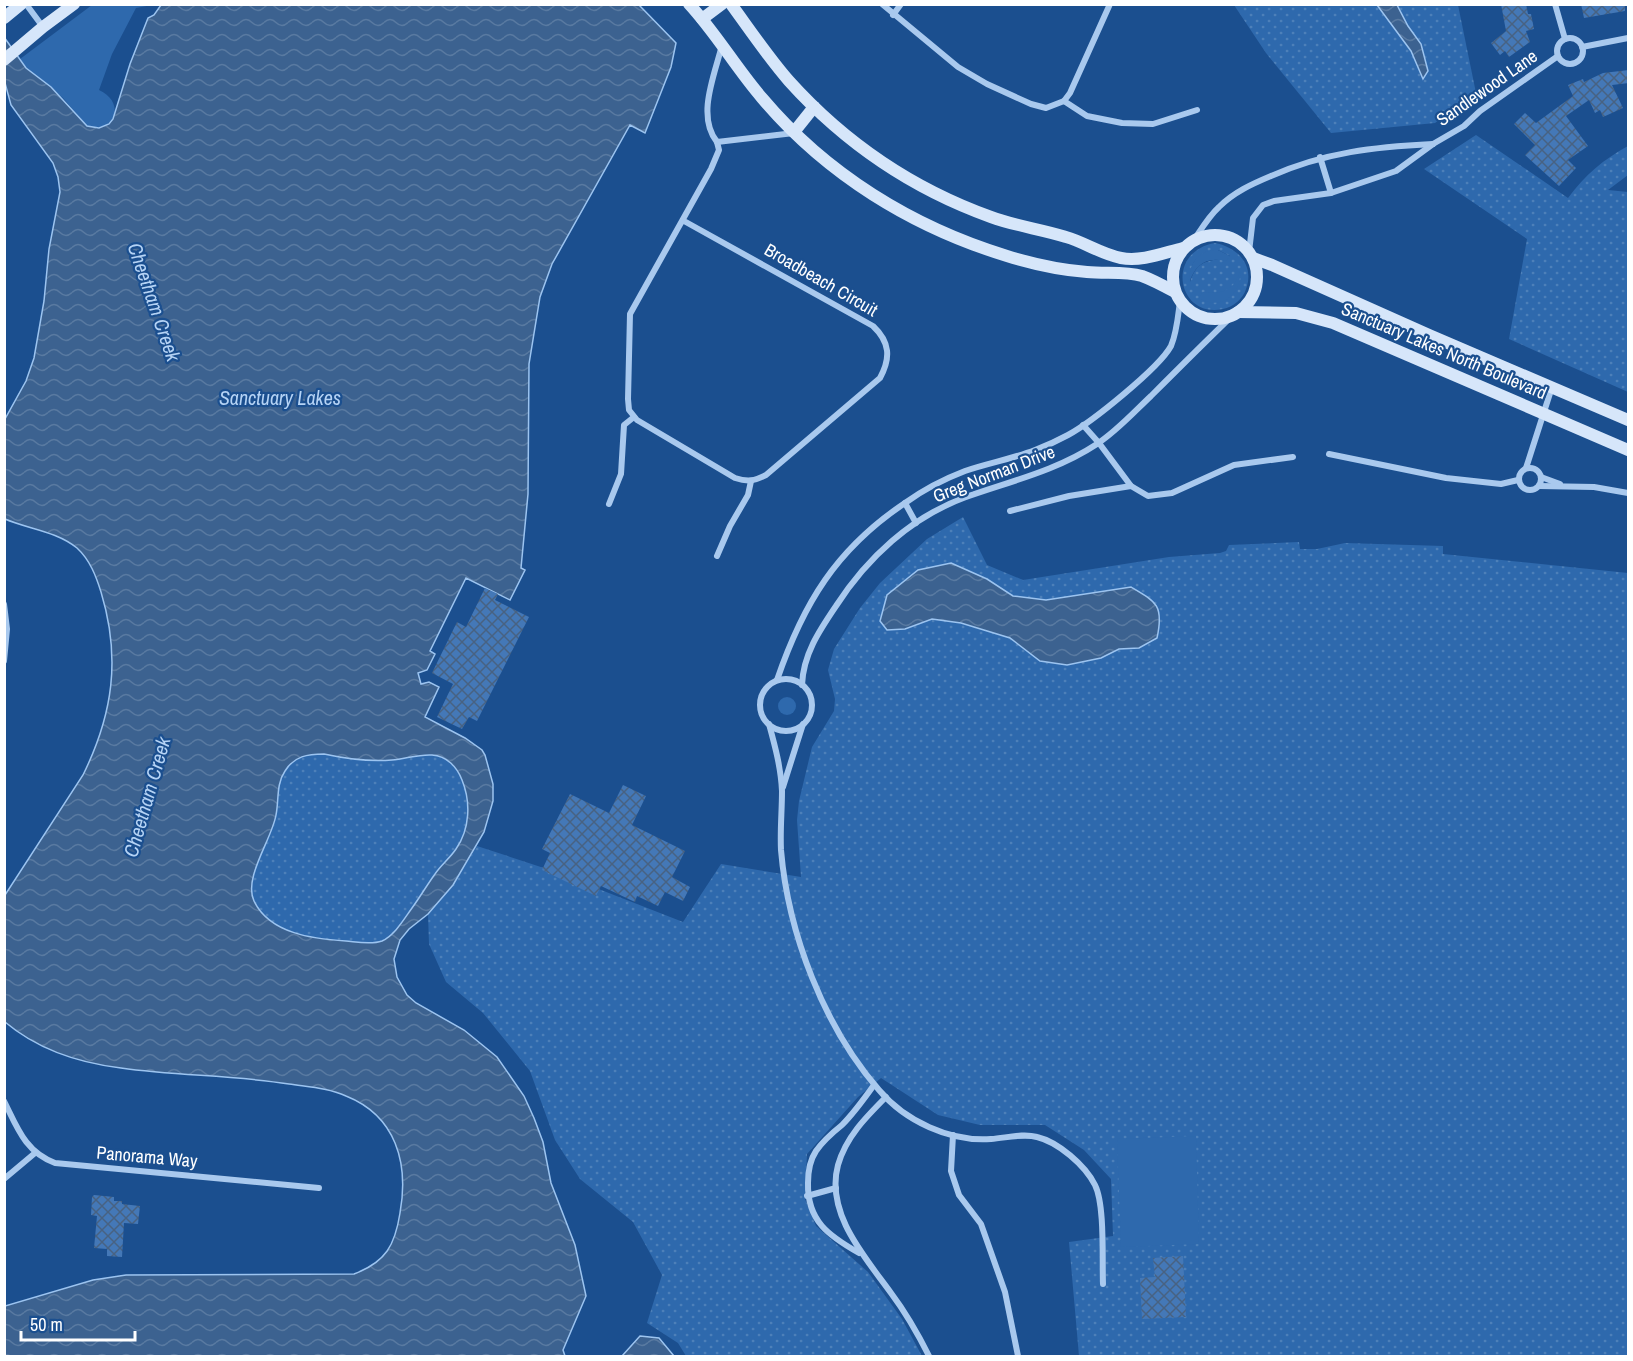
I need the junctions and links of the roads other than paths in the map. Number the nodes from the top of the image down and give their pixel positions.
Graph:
1 (21, 4) edge
2 (26, 4) edge
3 (74, 4) edge
4 (689, 4) edge
5 (722, 4) edge
6 (731, 4) edge
7 (882, 4) edge
8 (902, 4) edge
9 (1110, 4) edge
10 (1555, 4) edge
11 (893, 15) junction
12 (4, 18) edge
13 (702, 19) junction
14 (43, 27) junction
15 (1629, 38) edge
16 (1565, 39) junction
17 (722, 45) junction
18 (1582, 46) junction
19 (1558, 56) junction
20 (4, 60) edge
21 (1064, 101) junction
22 (814, 107) junction
23 (1197, 110) dead end
24 (794, 132) junction
25 (717, 142) junction
26 (1433, 144) junction
27 (1320, 157) junction
28 (1330, 193) junction
29 (684, 221) junction
30 (1194, 240) junction
31 (1183, 248) junction
32 (1251, 255) junction
33 (1178, 296) junction
34 (1235, 314) junction
35 (1552, 387) junction
36 (1542, 413) junction
37 (634, 417) junction
38 (1629, 420) edge
39 (1083, 425) junction
40 (1099, 443) junction
41 (1533, 448) junction
42 (1629, 450) edge
43 (1329, 454) dead end
44 (1293, 457) dead end
45 (1526, 468) junction
46 (1536, 469) junction
47 (1541, 477) junction
48 (1518, 480) junction
49 (751, 481) junction
50 (1131, 486) junction
51 (1539, 486) junction
52 (1564, 486) junction
53 (1629, 494) edge
54 (905, 502) junction
55 (609, 504) dead end
56 (1010, 511) dead end
57 (916, 523) junction
58 (717, 556) dead end
59 (4, 604) edge
60 (4, 661) edge
61 (777, 680) junction
62 (802, 685) junction
63 (769, 724) junction
64 (803, 724) junction
65 (782, 791) junction
66 (874, 1085) junction
67 (883, 1095) junction
68 (4, 1101) edge
69 (953, 1135) junction
70 (35, 1153) junction
71 (4, 1179) edge
72 (319, 1188) dead end
73 (836, 1188) junction
74 (807, 1196) junction
75 (861, 1254) junction
76 (1103, 1284) dead end
77 (929, 1356) edge
78 (1018, 1356) edge

1 - 12 street
2 - 14 street
3 - 14 street
4 - 13 street
5 - 13 street
6 - 22 street
7 - 11 street
8 - 11 street
9 - 21 street
10 - 16 street
11 - 21 street
13 - 17 street
14 - 20 street
15 - 18 street
16 - 18 street
16 - 19 street
17 - 24 street
17 - 25 street
18 - 19 street
19 - 26 street, Sandlewood Lane
21 - 23 street
22 - 24 street
22 - 31 street
24 - 25 street
24 - 33 street
25 - 29 street
26 - 27 street, Sandlewood Lane
26 - 28 street, Sandlewood Lane
27 - 28 street
27 - 30 street, Sandlewood Lane
28 - 32 street, Sandlewood Lane
29 - 37 street
29 - 49 street, Broadbeach Circuit
30 - 31 street
30 - 32 street
31 - 33 street
32 - 34 street
32 - 35 street, Sanctuary Lakes North Boulevard
33 - 34 street
33 - 39 street, Greg Norman Drive
34 - 36 street, Sanctuary Lakes North Boulevard
34 - 40 street, Greg Norman Drive
35 - 36 street
35 - 38 street, Sanctuary Lakes North Boulevard
36 - 41 street
36 - 42 street, Sanctuary Lakes North Boulevard
37 - 49 street
37 - 55 street
39 - 40 street
39 - 54 street, Greg Norman Drive
40 - 50 street
40 - 57 street, Greg Norman Drive
41 - 45 street
41 - 46 street
43 - 48 street
44 - 50 street
45 - 46 street
45 - 48 street
46 - 47 street
47 - 51 street
47 - 52 street
48 - 51 street
49 - 58 street
50 - 56 street
51 - 52 street
52 - 53 street
54 - 57 street
54 - 61 street, Greg Norman Drive
57 - 62 street, Greg Norman Drive
59 - 60 street
61 - 62 street
61 - 63 street, Greg Norman Drive
62 - 64 street, Greg Norman Drive
63 - 64 street
63 - 65 street, Greg Norman Drive
64 - 65 street, Greg Norman Drive
65 - 66 street, Greg Norman Drive
66 - 67 street, Greg Norman Drive
66 - 74 street
67 - 69 street, Greg Norman Drive
67 - 73 street
68 - 70 street
69 - 76 street, Greg Norman Drive
69 - 78 street
70 - 71 street
70 - 72 street, Panorama Way
73 - 74 street
73 - 75 street
74 - 75 street
75 - 77 street

